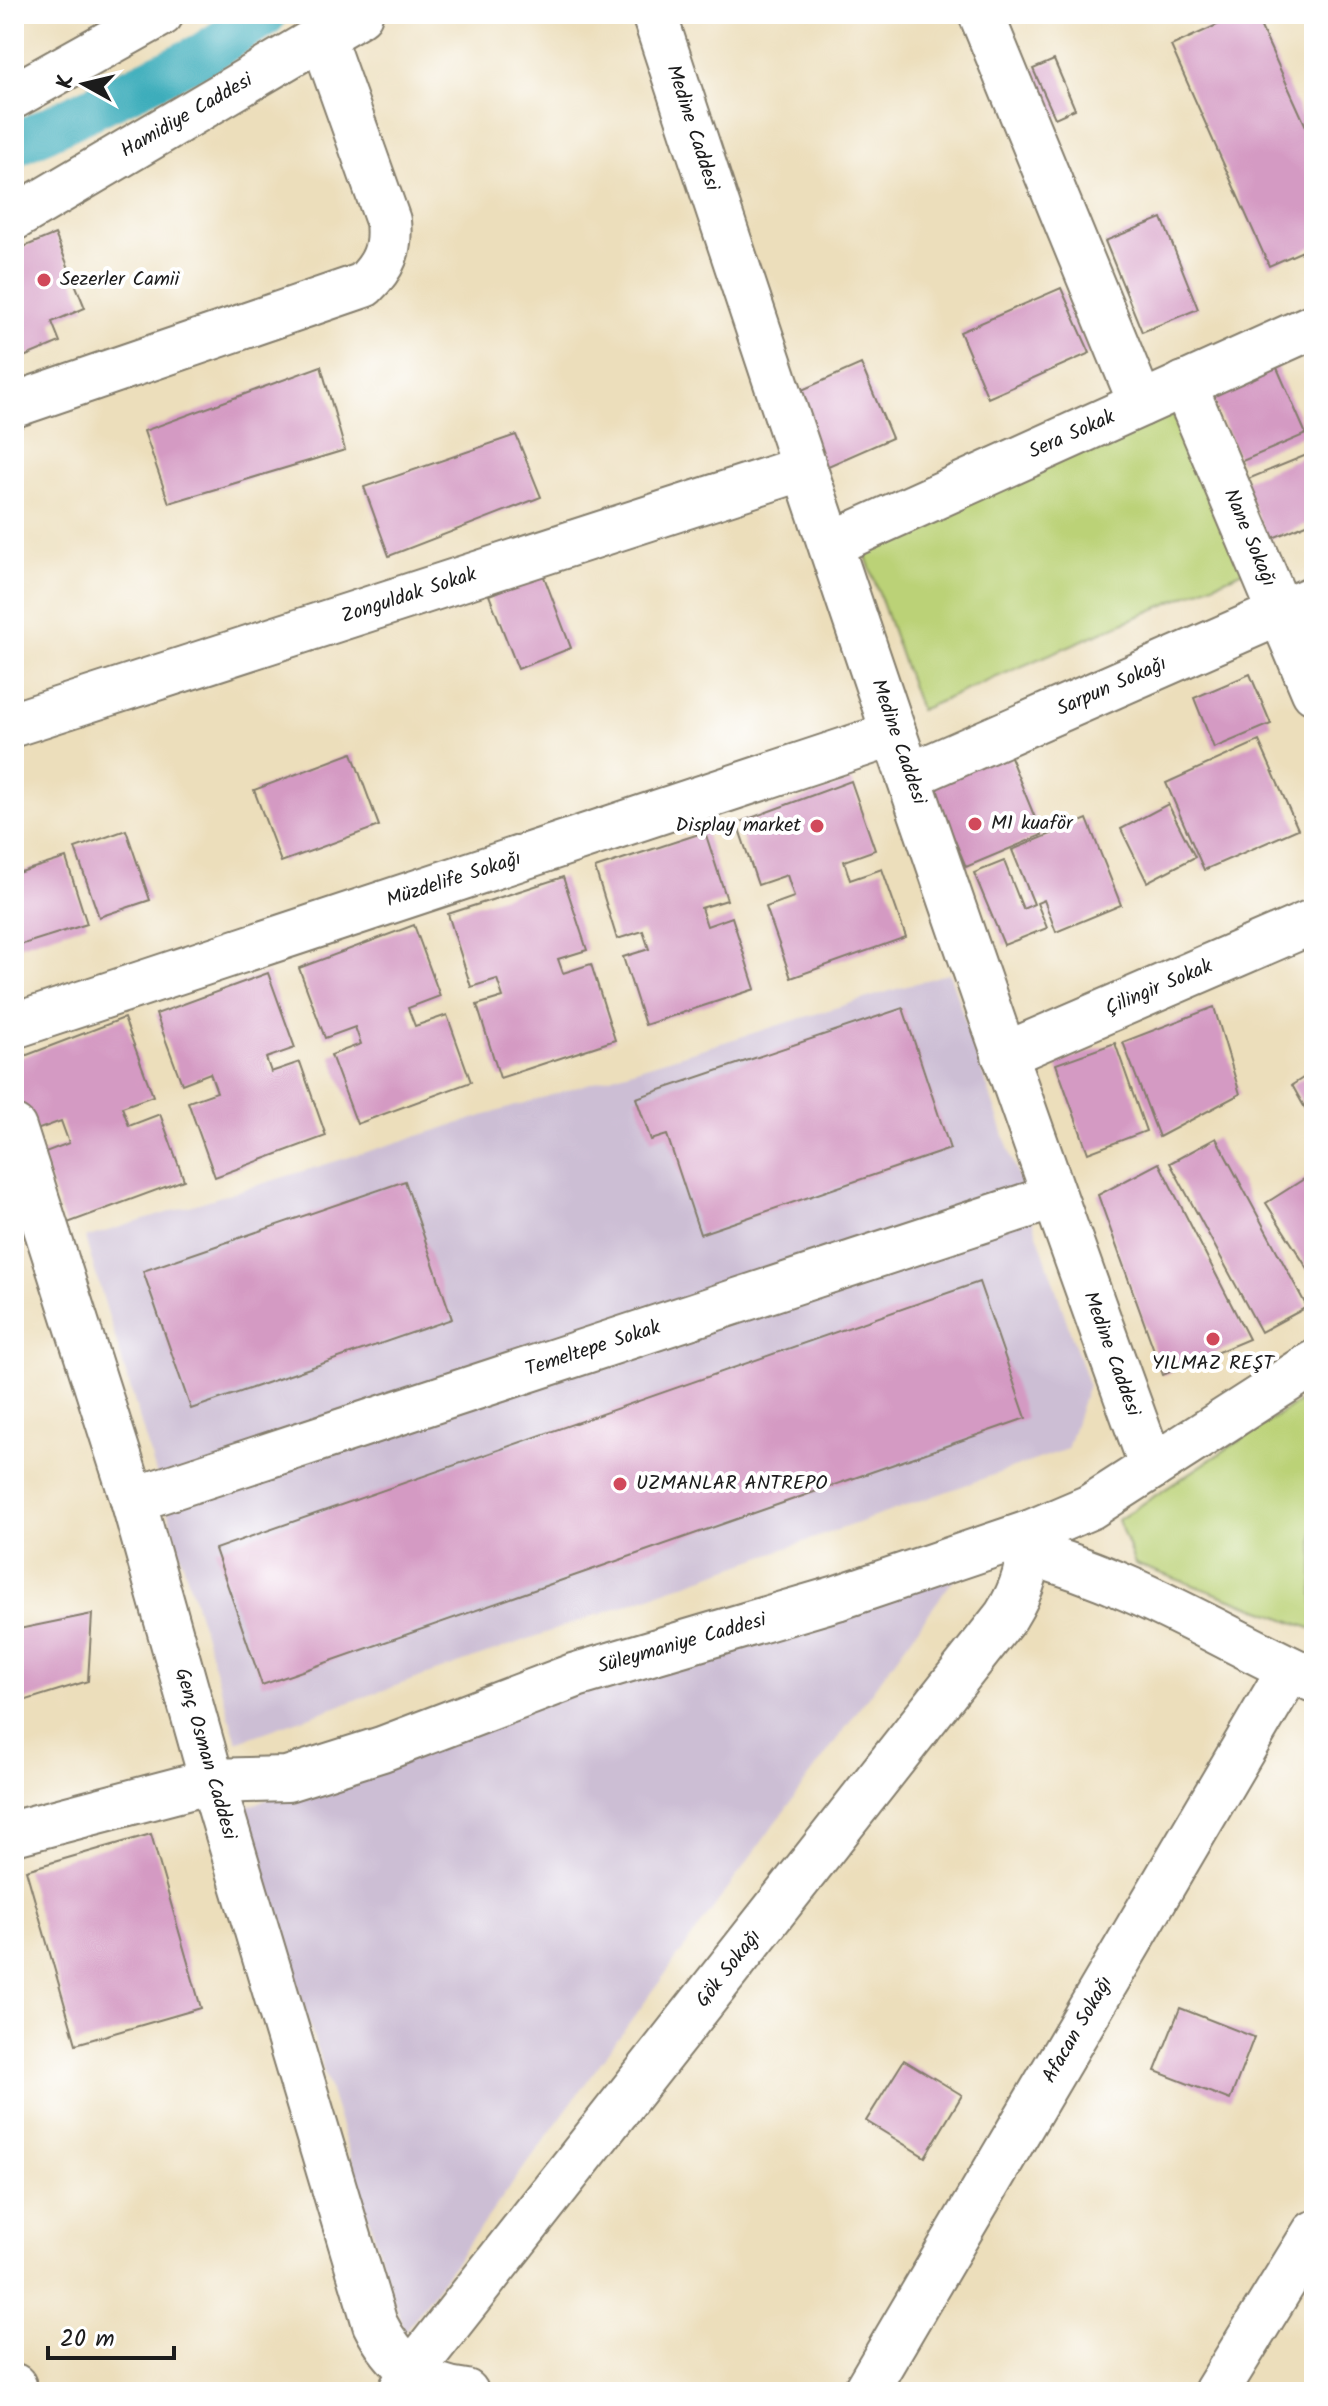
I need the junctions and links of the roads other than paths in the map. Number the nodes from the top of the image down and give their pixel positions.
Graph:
1 (161, 14) edge
2 (360, 14) edge
3 (654, 14) edge
4 (981, 14) edge
5 (322, 36) junction
6 (14, 96) edge
7 (14, 218) edge
8 (1314, 326) edge
9 (1184, 384) junction
10 (1141, 404) junction
11 (14, 405) edge
12 (804, 468) junction
13 (831, 544) junction
14 (1297, 605) edge
15 (1314, 692) edge
16 (14, 724) edge
17 (894, 734) junction
18 (909, 776) junction
19 (1314, 921) edge
20 (14, 1026) edge
21 (1004, 1055) junction
22 (14, 1128) edge
23 (1053, 1197) junction
24 (1314, 1363) edge
25 (1152, 1467) junction
26 (133, 1500) junction
27 (1029, 1543) junction
28 (1302, 1674) edge
29 (212, 1781) junction
30 (14, 1833) edge
31 (1314, 2233) edge
32 (406, 2382) edge
33 (14, 2386) edge
34 (16, 2392) edge
35 (466, 2392) edge
36 (865, 2392) edge
37 (1216, 2392) edge

1 - 6 street
2 - 5 street, Hamidiye Caddesi
3 - 12 street, Medine Caddesi
4 - 10 street
5 - 7 street, Hamidiye Caddesi
5 - 11 street
8 - 9 street, Sera Sokak
9 - 10 street, Sera Sokak
9 - 14 street, Nane Sokağı
10 - 13 street, Sera Sokak
12 - 13 street, Medine Caddesi
12 - 16 street, Zonguldak Sokak
13 - 17 street, Medine Caddesi
14 - 15 street, Nane Sokağı
14 - 18 street, Sarpun Sokağı
17 - 18 street, Medine Caddesi
17 - 20 street, Müzdelife Sokağı
18 - 21 street, Medine Caddesi
19 - 21 street, Çilingir Sokak
21 - 23 street, Medine Caddesi
22 - 26 street, Genç Osman Caddesi
23 - 25 street, Medine Caddesi
23 - 26 street, Temeltepe Sokak
24 - 25 street, Süleymaniye Caddesi
25 - 27 street, Süleymaniye Caddesi
26 - 29 street, Genç Osman Caddesi
27 - 28 street
27 - 29 street, Süleymaniye Caddesi
27 - 32 street, Gök Sokağı
28 - 36 street, Afacan Sokağı
29 - 30 street, Süleymaniye Caddesi
29 - 32 street, Genç Osman Caddesi
31 - 37 street
32 - 35 street, Genç Osman Caddesi
33 - 34 street

